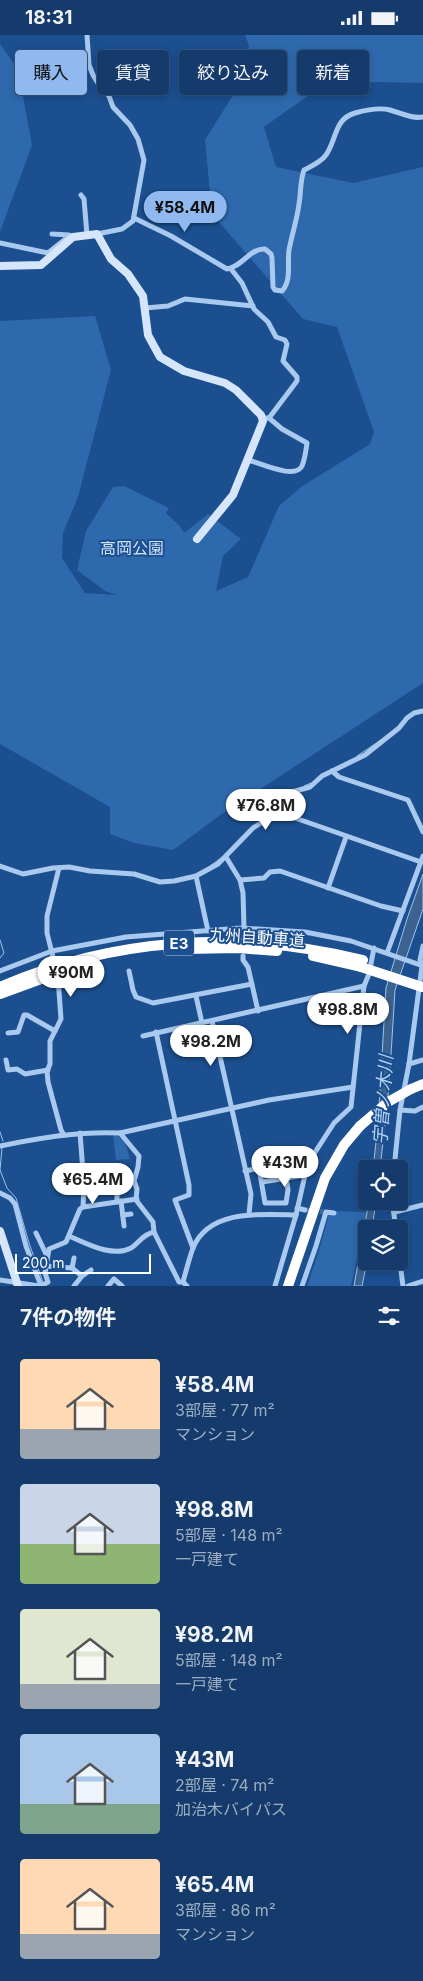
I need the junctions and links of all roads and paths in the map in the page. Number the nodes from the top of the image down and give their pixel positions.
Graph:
1 (87, 35) edge
2 (423, 117) edge
3 (81, 195) dead end
4 (134, 218) junction
5 (98, 233) junction
6 (52, 234) dead end
7 (84, 235) junction
8 (72, 238) junction
9 (0, 243) edge
10 (0, 266) edge
11 (232, 269) junction
12 (253, 306) junction
13 (145, 308) junction
14 (266, 418) junction
15 (248, 460) junction
16 (197, 539) dead end
17 (423, 711) edge
18 (332, 771) junction
19 (278, 812) junction
20 (423, 832) edge
21 (346, 837) junction
22 (423, 855) edge
23 (226, 857) junction
24 (420, 862) junction
25 (0, 866) edge
26 (59, 867) junction
27 (196, 876) junction
28 (240, 880) junction
29 (328, 888) junction
30 (403, 911) junction
31 (242, 930) junction
32 (208, 931) junction
33 (423, 946) edge
34 (374, 948) junction
35 (388, 953) junction
36 (53, 954) junction
37 (243, 956) dead end
38 (362, 964) junction
39 (421, 965) edge
40 (0, 971) edge
41 (129, 971) dead end
42 (58, 979) dead end
43 (252, 984) junction
44 (423, 985) edge
45 (364, 986) junction
46 (0, 987) edge
47 (0, 994) edge
48 (196, 996) junction
49 (258, 1011) junction
50 (212, 1021) junction
51 (202, 1023) junction
52 (55, 1031) junction
53 (8, 1033) dead end
54 (156, 1033) junction
55 (143, 1036) dead end
56 (6, 1060) dead end
57 (423, 1060) edge
58 (409, 1064) junction
59 (48, 1070) junction
60 (423, 1084) edge
61 (353, 1087) junction
62 (423, 1091) edge
63 (412, 1092) junction
64 (423, 1107) edge
65 (230, 1108) junction
66 (400, 1110) junction
67 (174, 1121) junction
68 (361, 1129) junction
69 (80, 1133) junction
70 (120, 1133) junction
71 (64, 1135) junction
72 (0, 1146) edge
73 (312, 1157) junction
74 (395, 1160) edge
75 (260, 1168) junction
76 (245, 1171) junction
77 (305, 1175) junction
78 (286, 1177) junction
79 (262, 1182) junction
80 (116, 1187) dead end
81 (0, 1193) edge
82 (137, 1199) junction
83 (119, 1201) junction
84 (423, 1205) edge
85 (83, 1207) junction
86 (297, 1208) junction
87 (305, 1210) tunnel mouth
88 (395, 1212) joint
89 (334, 1213) dead end
90 (131, 1214) dead end
91 (249, 1214) junction
92 (122, 1215) junction
93 (296, 1215) junction
94 (395, 1220) edge
95 (124, 1226) dead end
96 (0, 1231) edge
97 (36, 1233) dead end
98 (154, 1233) junction
99 (69, 1236) junction
100 (193, 1248) junction
101 (47, 1256) junction
102 (74, 1258) dead end
103 (46, 1266) junction
104 (72, 1268) junction
105 (91, 1269) dead end
106 (401, 1270) edge
107 (82, 1276) junction
108 (0, 1280) edge
109 (423, 1281) edge
110 (183, 1283) edge
111 (17, 1284) edge
112 (44, 1285) edge
113 (74, 1286) edge
114 (108, 1286) edge
115 (122, 1286) edge
116 (173, 1286) edge
117 (275, 1286) edge
118 (288, 1286) edge
119 (295, 1286) edge
120 (302, 1286) edge
121 (403, 1286) edge
122 (408, 1286) edge

1 - 4 street
2 - 11 street
3 - 7 street
4 - 5 street
4 - 11 street
5 - 7 street
5 - 13 street
6 - 7 street
7 - 8 street
8 - 9 street
8 - 10 street
11 - 12 street
12 - 13 street
12 - 14 street
13 - 14 street
14 - 15 street
14 - 15 street
15 - 16 street
17 - 18 street
18 - 19 street
18 - 20 street
19 - 21 street
19 - 23 street
21 - 24 street
21 - 29 street
22 - 24 street
23 - 27 street
23 - 28 street
24 - 30 street
25 - 26 street
26 - 27 street
26 - 36 street
27 - 32 street
28 - 29 street
28 - 31 street
29 - 30 street
30 - 35 street
31 - 32 street
31 - 34 street
32 - 36 street
33 - 39 street
34 - 35 street
34 - 45 street
35 - 39 street
36 - 40 street
37 - 43 street
38 - 44 highway, 九州自動車道 / E3
38 - 46 highway, 九州自動車道 / E3
38 - 47 highway, 九州自動車道 / E3
39 - 58 street
41 - 48 street
42 - 52 street
43 - 48 street
43 - 49 street
45 - 49 street
45 - 61 street
48 - 51 street
49 - 50 street
50 - 51 street
50 - 65 street
51 - 54 street
52 - 53 street
52 - 59 street
54 - 55 street
54 - 67 street
56 - 59 street
57 - 58 street
58 - 66 street
59 - 71 street
60 - 63 highway
61 - 65 street
61 - 73 street
62 - 63 highway
63 - 68 highway
64 - 66 street
65 - 67 street
65 - 76 street
66 - 74 street
67 - 70 street
67 - 100 street
68 - 118 highway
68 - 119 highway
69 - 70 street
69 - 71 street
69 - 85 street
70 - 82 street
71 - 72 street
73 - 75 street
73 - 77 street
75 - 76 street
75 - 79 street
76 - 91 street
77 - 78 street
77 - 86 street
78 - 79 street
78 - 79 street
80 - 83 street
81 - 112 street
82 - 83 street
82 - 98 street
83 - 85 street
83 - 92 street
84 - 88 street
85 - 99 street
86 - 87 street
86 - 93 street
88 - 94 street
89 - 120 street
90 - 92 street
91 - 93 street
91 - 100 street
92 - 95 street
93 - 117 street
96 - 111 street
97 - 101 street
98 - 99 street
98 - 110 street
99 - 101 street
100 - 110 street
101 - 103 street
102 - 104 street
103 - 104 street
103 - 112 street
104 - 107 street
105 - 107 street
106 - 121 street
107 - 113 street
108 - 111 street
109 - 122 street
110 - 116 street
111 - 112 street
114 - 115 street

